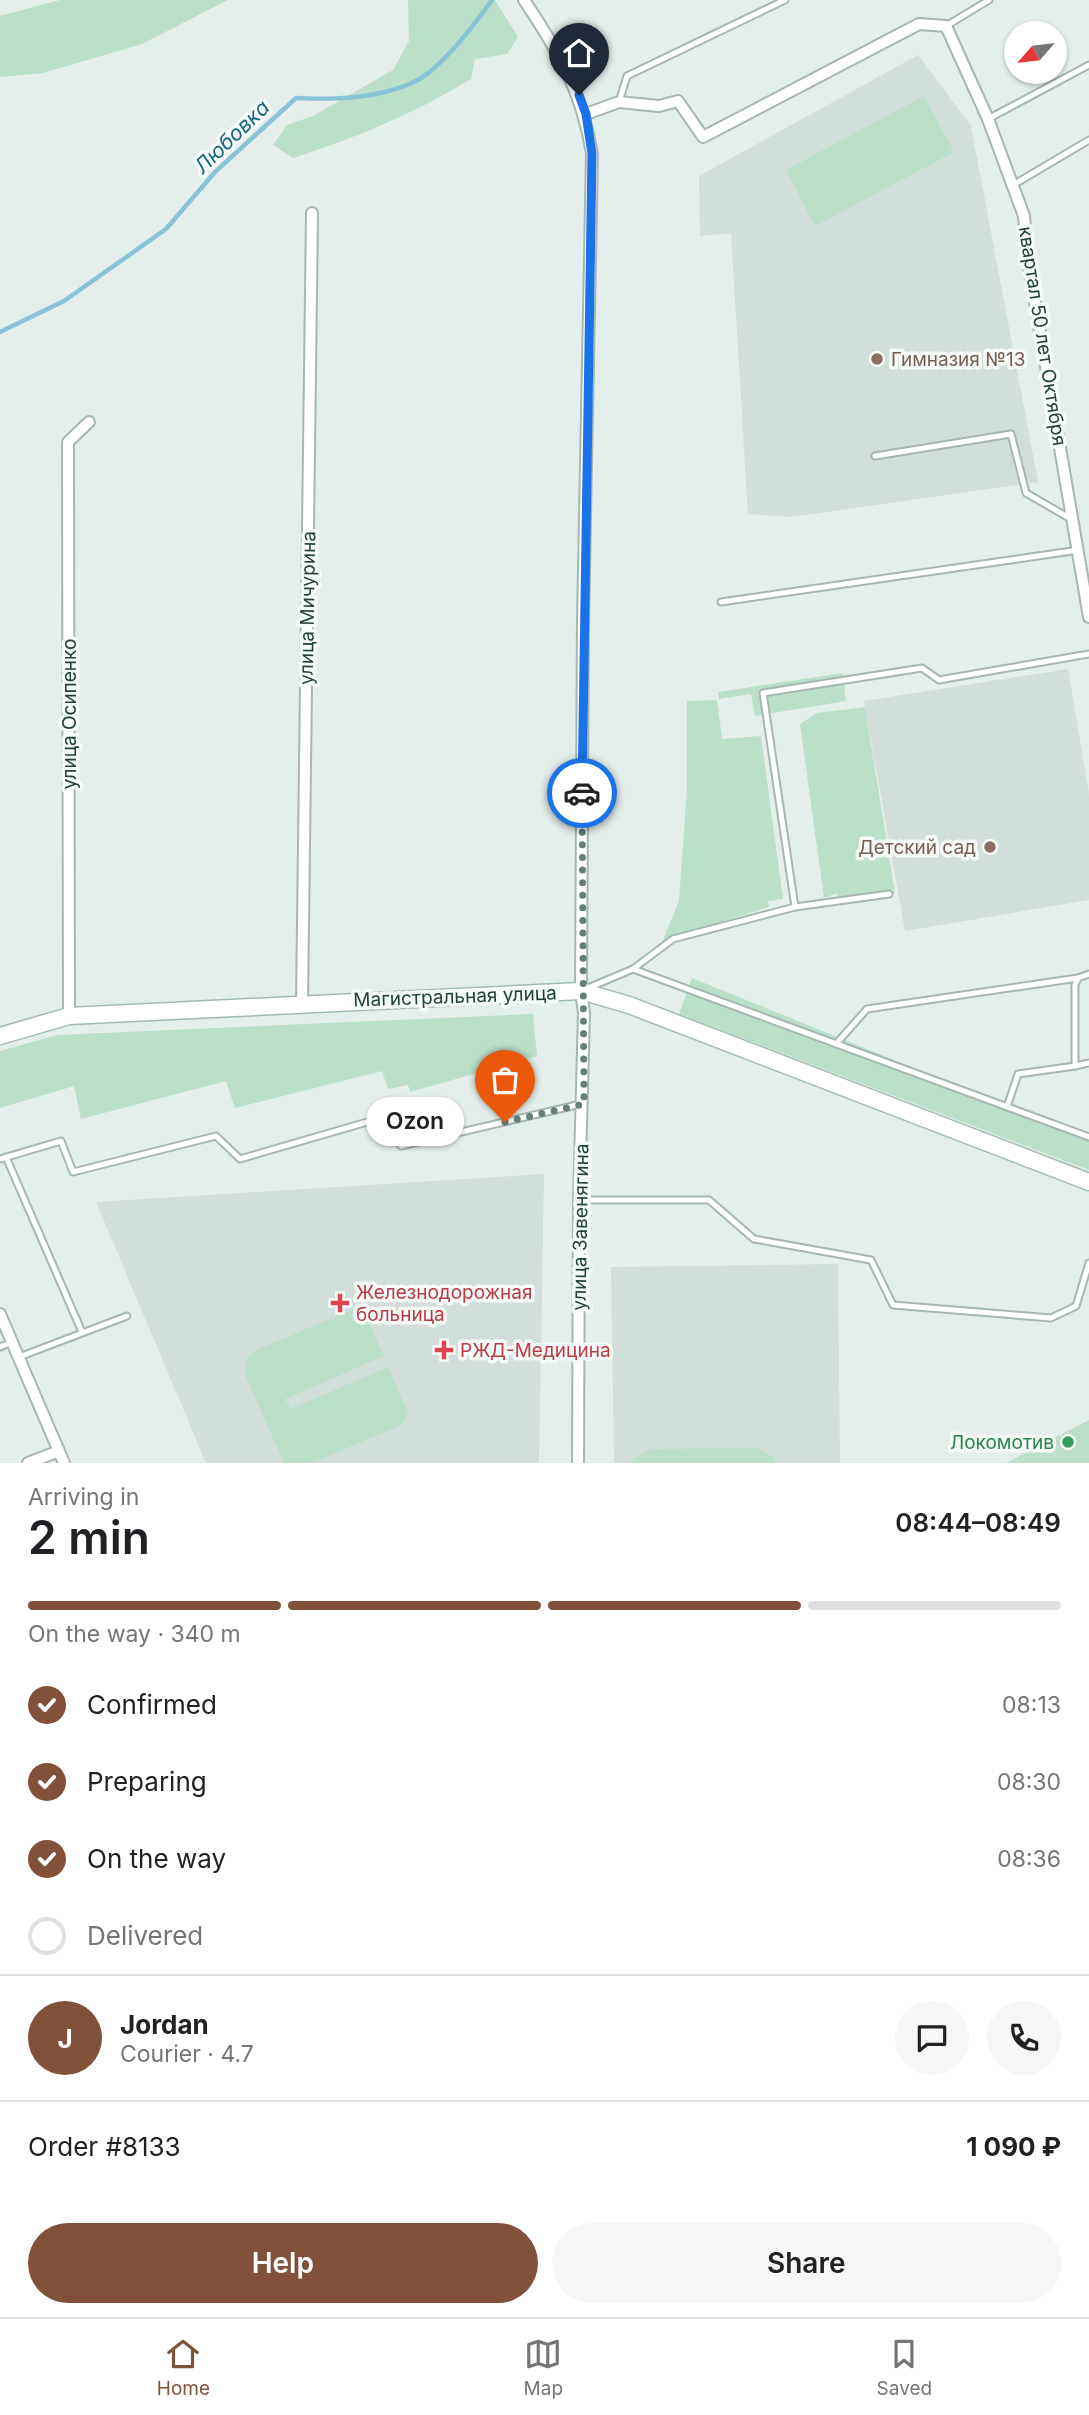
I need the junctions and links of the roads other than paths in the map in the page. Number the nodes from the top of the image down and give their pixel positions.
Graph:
1 (524, 0) edge
2 (785, 0) edge
3 (989, 0) edge
4 (946, 26) junction
5 (1089, 65) edge
6 (619, 102) junction
7 (586, 114) junction
8 (988, 119) junction
9 (1089, 140) edge
10 (1011, 186) junction
11 (312, 213) dead end
12 (89, 422) dead end
13 (875, 456) dead end
14 (1074, 520) junction
15 (1079, 550) junction
16 (1086, 572) edge
17 (722, 602) dead end
18 (1089, 617) edge
19 (1089, 654) edge
20 (889, 894) dead end
21 (795, 907) junction
22 (634, 969) junction
23 (1089, 974) edge
24 (1077, 978) junction
25 (582, 991) junction
26 (302, 1003) junction
27 (69, 1016) junction
28 (0, 1036) edge
29 (836, 1044) junction
30 (1089, 1063) edge
31 (1075, 1066) junction
32 (584, 1104) junction
33 (1007, 1107) junction
34 (1089, 1137) edge
35 (3, 1158) edge
36 (1089, 1182) edge
37 (579, 1200) junction
38 (1089, 1263) edge
39 (0, 1314) edge
40 (127, 1316) dead end
41 (82, 1332) junction
42 (12, 1342) junction
43 (0, 1347) edge
44 (19, 1357) junction
45 (59, 1451) junction
46 (28, 1463) edge
47 (64, 1463) edge
48 (578, 1463) edge

1 - 7 street, улица Завенягина
2 - 6 lane
3 - 4 lane
4 - 6 street
4 - 8 street, квартал 50 лет Октября
5 - 8 lane
6 - 7 street
7 - 25 street, улица Завенягина
8 - 10 street, квартал 50 лет Октября
9 - 10 lane
10 - 14 street, квартал 50 лет Октября
11 - 26 street, улица Мичурина
12 - 27 street, улица Осипенко
13 - 14 lane
14 - 15 street, квартал 50 лет Октября
15 - 16 street, квартал 50 лет Октября
15 - 17 lane
16 - 18 street, квартал 50 лет Октября
19 - 21 lane
20 - 21 lane
21 - 22 lane
22 - 25 lane
22 - 29 lane
23 - 24 lane
24 - 29 lane
24 - 31 lane
25 - 26 main road, Магистральная улица
25 - 32 street, улица Завенягина
25 - 36 main road, Магистральная улица
26 - 27 main road, Магистральная улица
27 - 28 main road, Магистральная улица
29 - 33 lane
30 - 31 lane
31 - 33 lane
32 - 35 lane
32 - 37 street, улица Завенягина
33 - 34 lane
35 - 41 lane
37 - 38 lane
37 - 48 street, улица Завенягина
39 - 42 street
40 - 41 lane
41 - 44 lane
42 - 43 lane
42 - 44 street
44 - 45 street
45 - 46 street
45 - 47 street

